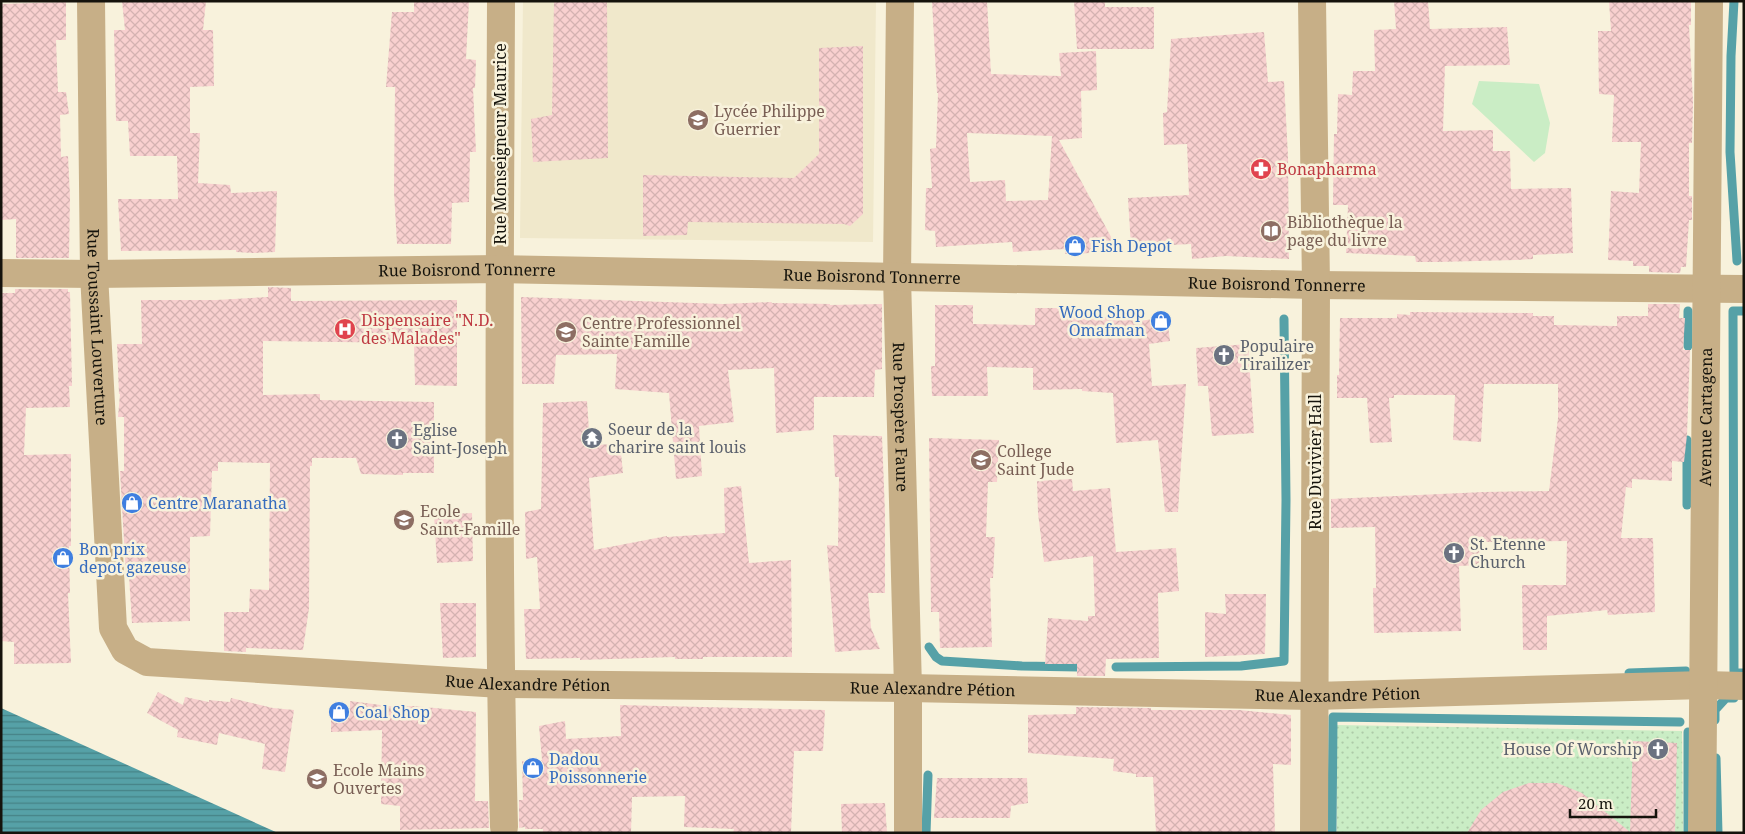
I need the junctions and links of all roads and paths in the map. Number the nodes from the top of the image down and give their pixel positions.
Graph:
1 (91, 1) edge
2 (501, 1) edge
3 (900, 1) edge
4 (1312, 1) edge
5 (1709, 1) edge
6 (500, 270) junction
7 (1, 273) edge
8 (94, 274) junction
9 (896, 277) junction
10 (1316, 285) junction
11 (1744, 289) edge
12 (1706, 290) junction
13 (125, 650) joint
14 (501, 684) junction
15 (1704, 685) junction
16 (1744, 686) edge
17 (908, 688) junction
18 (1314, 696) junction
19 (504, 827) dead end
20 (908, 833) edge
21 (1314, 833) edge
22 (1702, 833) edge

1 - 8 street, Rue Toussaint Louverture
2 - 6 street, Rue Monseigneur Maurice
3 - 9 street, Rue Prospère Faure
4 - 10 street, Rue Duvivier Hall
5 - 12 street, Avenue Cartagena
6 - 8 street, Rue Boisrond Tonnerre
6 - 9 street, Rue Boisrond Tonnerre
6 - 14 street, Rue Monseigneur Maurice
7 - 8 street, Rue Boisrond Tonnerre
8 - 13 street, Rue Toussaint Louverture
9 - 10 street, Rue Boisrond Tonnerre
9 - 17 street, Rue Prospère Faure
10 - 12 street, Rue Boisrond Tonnerre
10 - 18 street, Rue Duvivier Hall
11 - 12 street, Rue Boisrond Tonnerre
12 - 15 street, Avenue Cartagena
13 - 14 street, Rue Alexandre Pétion
14 - 17 street, Rue Alexandre Pétion
14 - 19 street, Rue Monseigneur Maurice
15 - 16 street, Rue Alexandre Pétion
15 - 18 street, Rue Alexandre Pétion
15 - 22 street, Avenue Cartagena
17 - 18 street, Rue Alexandre Pétion
17 - 20 street, Rue Prospère Faure
18 - 21 street, Rue Duvivier Hall

